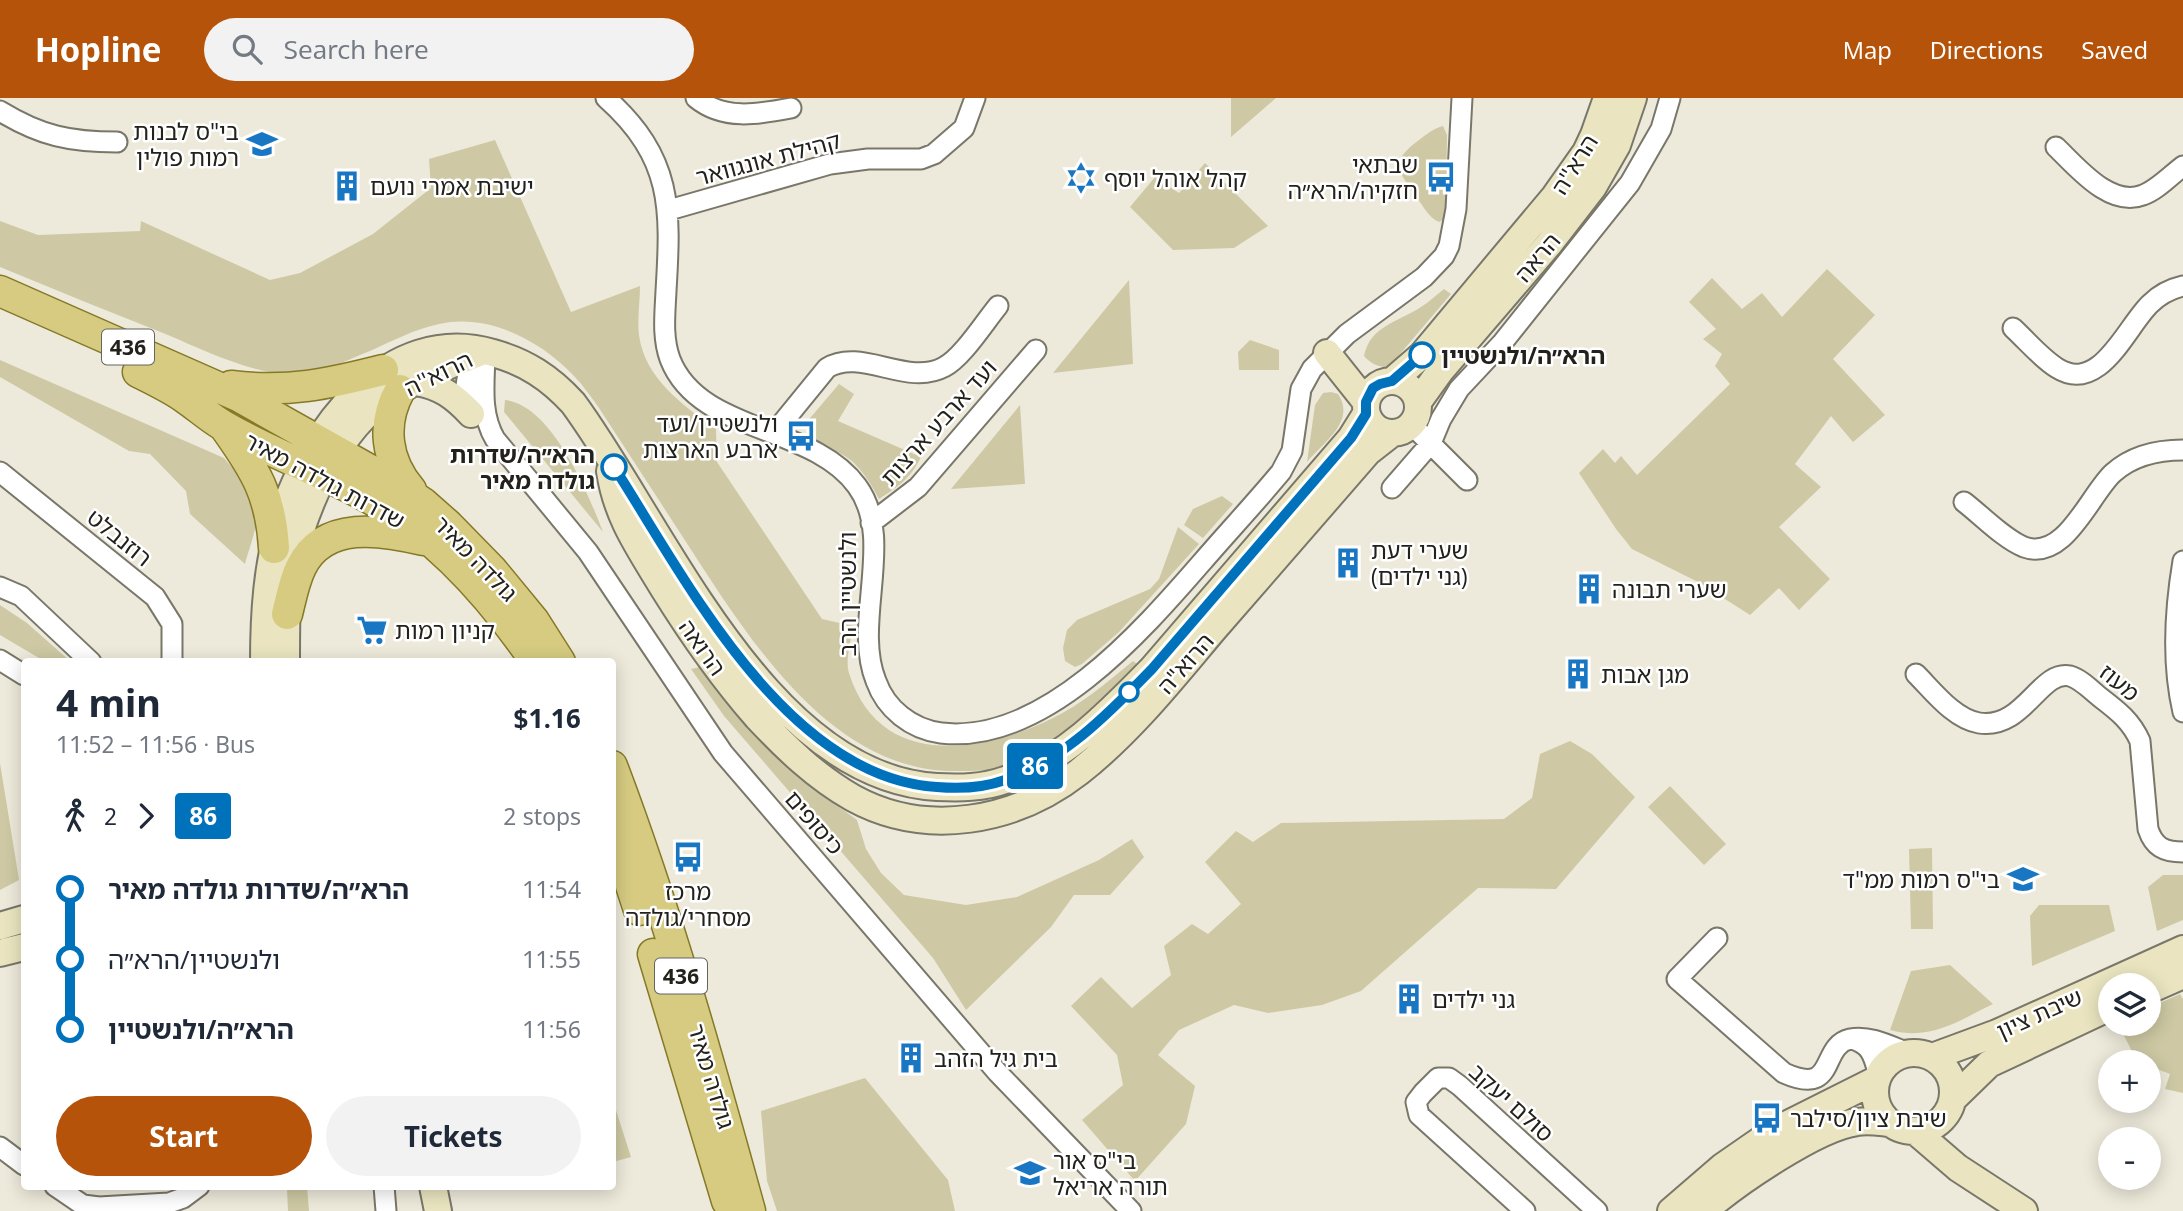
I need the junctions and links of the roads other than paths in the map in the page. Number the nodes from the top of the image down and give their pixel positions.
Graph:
1 (606, 98) edge
2 (696, 98) edge
3 (975, 98) edge
4 (1462, 98) edge
5 (1607, 98) edge
6 (1633, 98) edge
7 (1670, 98) edge
8 (791, 108) dead end
9 (0, 111) edge
10 (117, 142) dead end
11 (2056, 147) dead end
12 (2183, 166) edge
13 (668, 210) junction
14 (2183, 286) edge
15 (0, 291) edge
16 (998, 306) dead end
17 (0, 312) edge
18 (2013, 328) dead end
19 (1036, 350) dead end
20 (476, 352) junction
21 (1327, 354) junction
22 (205, 381) junction
23 (400, 381) junction
24 (1376, 395) junction
25 (471, 414) junction
26 (1407, 420) junction
27 (224, 426) junction
28 (774, 433) junction
29 (495, 439) junction
30 (1431, 443) junction
31 (2183, 450) edge
32 (608, 457) junction
33 (321, 459) junction
34 (0, 472) edge
35 (1467, 480) dead end
36 (1392, 488) dead end
37 (634, 498) joint
38 (1964, 502) dead end
39 (423, 503) junction
40 (872, 523) junction
41 (429, 541) junction
42 (274, 548) junction
43 (2183, 561) edge
44 (0, 587) edge
45 (287, 614) junction
46 (2180, 632) edge
47 (87, 658) edge
48 (173, 658) edge
49 (264, 658) edge
50 (286, 658) edge
51 (533, 658) edge
52 (557, 658) edge
53 (0, 660) edge
54 (21, 673) edge
55 (1916, 674) dead end
56 (2183, 712) edge
57 (616, 777) edge
58 (853, 798) joint
59 (616, 839) edge
60 (2183, 852) edge
61 (21, 920) edge
62 (0, 926) edge
63 (1717, 938) dead end
64 (21, 948) edge
65 (2183, 948) edge
66 (0, 953) edge
67 (2183, 975) edge
68 (2161, 985) edge
69 (2098, 1013) edge
70 (1850, 1039) junction
71 (1920, 1055) junction
72 (1877, 1077) junction
73 (1949, 1107) junction
74 (1889, 1123) junction
75 (1915, 1131) junction
76 (0, 1147) edge
77 (21, 1163) edge
78 (61, 1190) edge
79 (194, 1190) edge
80 (384, 1190) edge
81 (434, 1190) edge
82 (443, 1190) edge
83 (1993, 1191) junction
84 (741, 1203) edge
85 (386, 1211) edge
86 (440, 1211) edge
87 (1131, 1211) edge
88 (1525, 1211) edge
89 (1597, 1211) edge
90 (1671, 1211) edge
91 (1704, 1211) edge
92 (2024, 1211) edge

1 - 13 street, ולנשטיין הרב
2 - 8 street
3 - 13 street, קהילת אונגוואר
4 - 21 street, ולנשטיין הרב
5 - 24 street, הרא''ה
6 - 26 street, הראה
7 - 30 street
9 - 10 street
11 - 12 street
13 - 28 street, ולנשטיין הרב
14 - 18 street
15 - 22 main road, שדרות גולדה מאיר / 436
16 - 28 street
17 - 27 main road, 436
19 - 40 street, ועד ארבע ארצות
20 - 23 street, הרוא''ה
20 - 23 street, הרוא''ה
20 - 25 street
20 - 29 street, כיסופים
20 - 32 street, הרואה
21 - 24 street
21 - 40 street, ולנשטיין הרב
22 - 23 main road
22 - 33 main road, שדרות גולדה מאיר / 436
23 - 25 street
23 - 33 street, הרוא''ה
23 - 39 main road
24 - 26 street
24 - 26 street
24 - 37 street, הרוא"ה
25 - 29 street, כיסופים
26 - 30 street
26 - 58 street, הרוא"ה
27 - 33 main road, שדרות גולדה מאיר / 436
27 - 42 main road
28 - 40 street, ולנשטיין הרב
29 - 87 street, כיסופים
30 - 35 street
30 - 36 street
31 - 38 street
32 - 37 street, הרואה
32 - 58 street, הרואה
33 - 39 main road, גולדה מאיר / 436
33 - 41 main road, שדרות גולדה מאיר / 436
33 - 42 street
33 - 45 street
34 - 48 street, רוזנבלט
39 - 52 main road, גולדה מאיר / 436
41 - 45 main road
41 - 51 main road, שדרות גולדה מאיר / 436
42 - 49 street
43 - 46 street, מעוז
44 - 47 street
45 - 50 street
46 - 56 street, מעוז
53 - 54 street
55 - 60 street, מעוז
57 - 84 main road, גולדה מאיר / 436
59 - 84 main road, גולדה מאיר / 436
61 - 62 street
63 - 70 street
64 - 66 street
65 - 71 street, שיבת ציון
67 - 68 street
69 - 73 street, שיבת ציון
70 - 71 street
70 - 72 street
71 - 72 street
71 - 73 street
72 - 74 street
72 - 90 street
73 - 75 street
73 - 83 street
74 - 75 street
74 - 91 street
75 - 83 street
76 - 77 street
78 - 79 street
80 - 85 street
81 - 86 street
82 - 86 street
83 - 92 street
88 - 89 street, סולם יעקב

